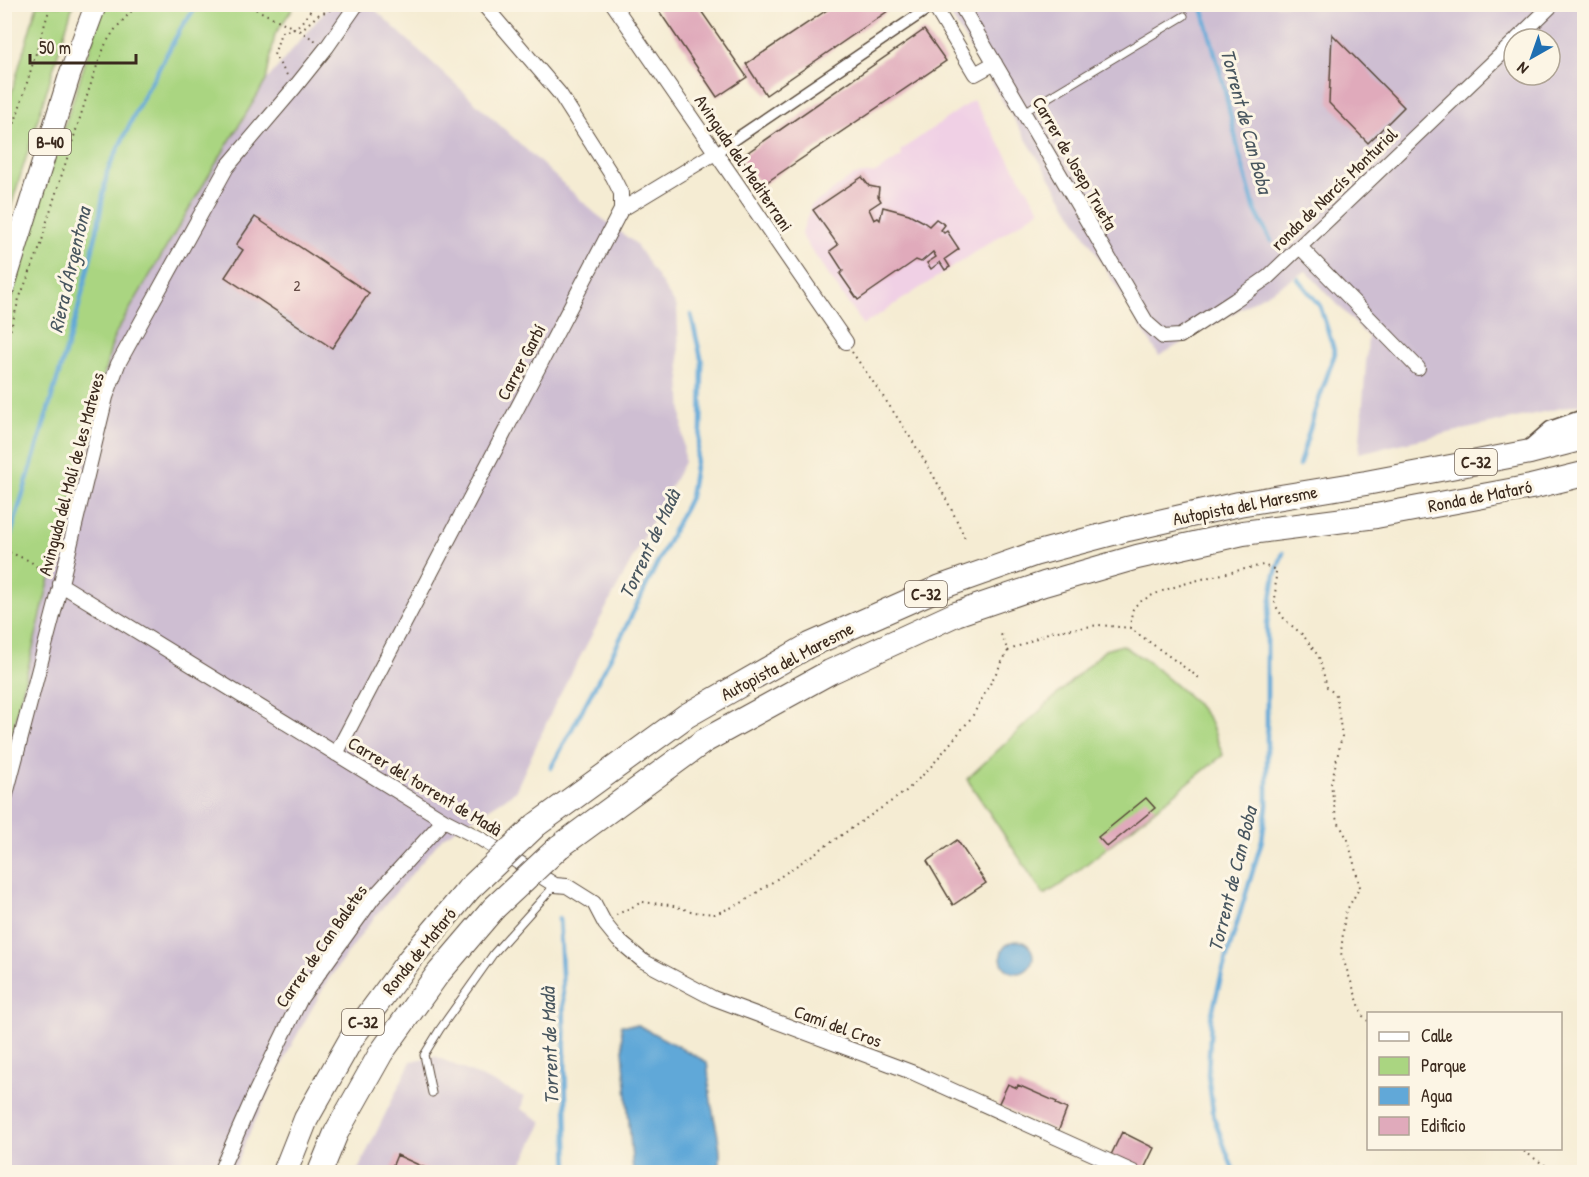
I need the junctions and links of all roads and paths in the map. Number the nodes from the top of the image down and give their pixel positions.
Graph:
1 (51, 4) edge
2 (85, 4) edge
3 (96, 4) edge
4 (138, 4) edge
5 (245, 4) edge
6 (317, 4) edge
7 (357, 4) edge
8 (483, 4) edge
9 (614, 4) edge
10 (960, 4) edge
11 (1553, 4) edge
12 (340, 5) edge
13 (933, 5) edge
14 (1184, 16) dead end
15 (1529, 27) edge
16 (294, 29) junction
17 (300, 31) junction
18 (327, 47) junction
19 (1502, 53) edge
20 (995, 63) junction
21 (295, 87) junction
22 (1024, 112) junction
23 (715, 153) junction
24 (4, 159) edge
25 (621, 210) junction
26 (1300, 247) junction
27 (4, 264) edge
28 (4, 287) edge
29 (1162, 337) joint
30 (846, 342) joint
31 (4, 353) edge
32 (1418, 368) dead end
33 (1584, 421) edge
34 (1584, 438) edge
35 (1530, 452) junction
36 (1584, 474) edge
37 (1366, 483) joint
38 (1376, 516) joint
39 (966, 542) dead end
40 (4, 550) edge
41 (43, 572) dead end
42 (60, 584) junction
43 (1130, 628) junction
44 (1000, 632) dead end
45 (1008, 651) junction
46 (1202, 680) dead end
47 (336, 754) junction
48 (4, 802) edge
49 (444, 819) junction
50 (555, 885) junction
51 (469, 889) joint
52 (494, 908) joint
53 (605, 924) junction
54 (1367, 1021) edge
55 (432, 1093) dead end
56 (1521, 1150) edge
57 (219, 1173) edge
58 (285, 1173) edge
59 (320, 1173) edge
60 (1133, 1173) edge
61 (1551, 1173) edge

1 - 24 path
2 - 27 main road, B-40
3 - 28 main road, B-40
4 - 31 path
5 - 16 path
6 - 16 path
7 - 18 street, Avinguda del Molí de les Mateves
8 - 25 street
9 - 23 street, Avinguda del Mediterrani
10 - 20 street, Carrer de Josep Trueta
11 - 15 street, ronda de Narcís Monturiol
12 - 17 path
13 - 20 street
13 - 23 street
14 - 22 lane
16 - 17 path
16 - 21 path
17 - 18 path
18 - 21 street, Avinguda del Molí de les Mateves
19 - 26 street, ronda de Narcís Monturiol
20 - 22 street, Carrer de Josep Trueta
21 - 42 street, Avinguda del Molí de les Mateves
22 - 29 street, Carrer de Josep Trueta
23 - 25 street
23 - 30 street, Avinguda del Mediterrani
25 - 47 street, Carrer Garbí
26 - 29 street, ronda de Narcís Monturiol
26 - 32 street
30 - 39 path
33 - 35 highway
34 - 35 highway, Ronda de Mataró / C-32
35 - 37 highway, Ronda de Mataró / C-32
36 - 38 highway, Ronda de Mataró / C-32
37 - 51 highway, Autopista del Maresme / C-32, bridge
38 - 52 highway, Autopista del Maresme / C-32, bridge
40 - 41 path
42 - 47 street, Carrer del torrent de Madà
42 - 48 street, Avinguda del Molí de les Mateves
43 - 45 path
43 - 46 path
43 - 54 path
44 - 45 path
45 - 53 path
47 - 49 street, Carrer del torrent de Madà
49 - 50 street, Carrer del torrent de Madà
49 - 57 street, Carrer de Can Baletes
50 - 53 street, Camí del Cros
50 - 55 lane
51 - 58 highway, Ronda de Mataró / C-32
52 - 59 highway, Ronda de Mataró / C-32
53 - 60 street, Camí del Cros
56 - 61 path

